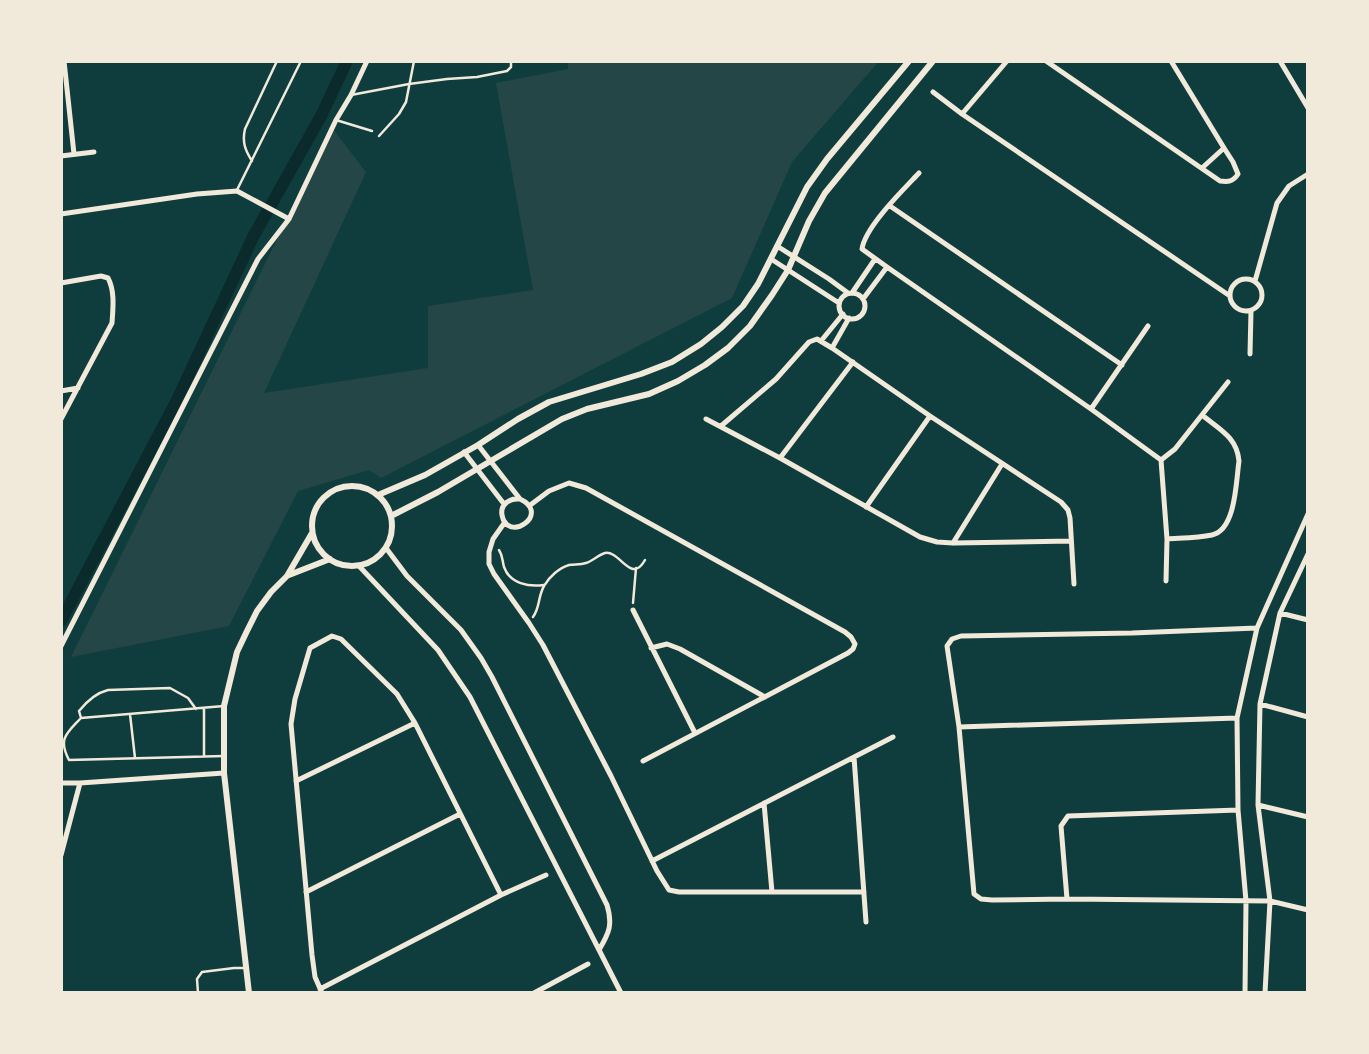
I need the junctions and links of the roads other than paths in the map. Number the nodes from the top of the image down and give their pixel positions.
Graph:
1 (64, 61) edge
2 (277, 61) edge
3 (301, 61) edge
4 (367, 61) edge
5 (414, 61) edge
6 (511, 61) edge
7 (909, 61) edge
8 (933, 61) edge
9 (1007, 61) edge
10 (1045, 61) edge
11 (1171, 61) edge
12 (1280, 61) edge
13 (409, 84) junction
14 (933, 92) dead end
15 (351, 94) junction
16 (1308, 107) edge
17 (962, 114) junction
18 (335, 120) junction
19 (372, 131) dead end
20 (379, 136) dead end
21 (1224, 148) junction
22 (94, 152) dead end
23 (75, 154) junction
24 (61, 156) edge
25 (252, 161) junction
26 (1202, 168) junction
27 (919, 173) dead end
28 (1308, 174) edge
29 (237, 191) junction
30 (890, 206) junction
31 (61, 214) edge
32 (289, 219) junction
33 (777, 246) junction
34 (794, 257) junction
35 (771, 259) junction
36 (875, 259) junction
37 (887, 268) junction
38 (788, 270) junction
39 (1255, 281) junction
40 (61, 283) edge
41 (850, 293) junction
42 (1230, 296) junction
43 (863, 299) junction
44 (839, 303) junction
45 (1251, 311) junction
46 (843, 314) junction
47 (849, 318) junction
48 (1148, 326) dead end
49 (821, 341) junction
50 (832, 348) junction
51 (1250, 354) dead end
52 (853, 362) junction
53 (1122, 365) junction
54 (1228, 382) dead end
55 (78, 388) junction
56 (61, 391) edge
57 (1091, 409) junction
58 (1202, 415) junction
59 (930, 416) junction
60 (61, 419) edge
61 (706, 419) dead end
62 (721, 426) junction
63 (478, 444) junction
64 (464, 453) junction
65 (779, 458) junction
66 (1161, 460) junction
67 (490, 461) junction
68 (1002, 464) junction
69 (477, 469) junction
70 (378, 495) junction
71 (520, 499) junction
72 (504, 505) junction
73 (529, 506) junction
74 (866, 507) junction
75 (1308, 514) edge
76 (391, 516) junction
77 (505, 522) junction
78 (312, 533) junction
79 (1167, 539) junction
80 (1071, 541) junction
81 (953, 543) junction
82 (386, 548) junction
83 (1308, 554) edge
84 (330, 559) junction
85 (359, 566) junction
86 (287, 576) junction
87 (1166, 581) dead end
88 (1074, 584) dead end
89 (633, 610) road end
90 (1280, 612) junction
91 (1308, 620) edge
92 (1257, 628) junction
93 (61, 646) edge
94 (651, 648) junction
95 (765, 697) junction
96 (1260, 704) junction
97 (224, 706) junction
98 (204, 708) junction
99 (196, 709) junction
100 (130, 714) junction
101 (1308, 717) edge
102 (81, 718) junction
103 (1237, 718) junction
104 (415, 723) junction
105 (959, 727) junction
106 (695, 733) junction
107 (893, 737) dead end
108 (224, 755) junction
109 (204, 756) junction
110 (854, 757) junction
111 (135, 758) junction
112 (643, 761) dead end
113 (224, 773) junction
114 (296, 781) junction
115 (61, 783) edge
116 (80, 783) junction
117 (764, 803) junction
118 (1258, 805) junction
119 (1238, 810) junction
120 (460, 814) junction
121 (1308, 817) edge
122 (61, 855) edge
123 (652, 861) junction
124 (545, 875) dead end
125 (306, 892) junction
126 (772, 892) junction
127 (864, 892) junction
128 (501, 895) junction
129 (1067, 899) junction
130 (1246, 901) junction
131 (1270, 901) junction
132 (1308, 910) edge
133 (866, 922) dead end
134 (599, 950) junction
135 (588, 964) dead end
136 (246, 968) junction
137 (549, 985) junction
138 (321, 991) edge
139 (198, 993) edge
140 (249, 993) edge
141 (534, 993) edge
142 (553, 993) edge
143 (621, 993) edge
144 (1245, 993) edge
145 (1265, 993) edge

1 - 23 street
2 - 25 lane
3 - 25 lane
4 - 15 street
5 - 13 lane
6 - 13 lane
7 - 33 street
8 - 34 street
9 - 17 street
10 - 26 street
11 - 21 street
12 - 16 street
13 - 15 lane
13 - 20 lane
14 - 17 street
15 - 18 street
17 - 42 street
18 - 19 lane
18 - 32 street
21 - 26 street
21 - 26 street
22 - 23 street
23 - 24 street
25 - 29 lane
27 - 30 street
28 - 39 street
29 - 31 street
29 - 32 street
30 - 36 street
30 - 53 street
32 - 93 street
33 - 34 street
33 - 35 street
34 - 38 street
34 - 41 street
35 - 38 street
35 - 63 street
36 - 37 street
36 - 41 street
37 - 43 street
37 - 57 street
38 - 44 street
38 - 67 street
39 - 42 street
39 - 45 street
40 - 55 street
41 - 43 street
41 - 44 street
42 - 45 street
43 - 47 street
44 - 46 street
45 - 51 street
46 - 47 street
46 - 49 street
47 - 50 street
48 - 53 street
49 - 50 street
49 - 62 street
50 - 52 street
52 - 59 street
52 - 65 street
53 - 57 street
54 - 58 street
55 - 56 street
55 - 60 street
57 - 66 street
58 - 66 street
58 - 79 street
59 - 68 street
59 - 74 street
61 - 62 street
62 - 65 street
63 - 64 street
63 - 67 street
64 - 69 street
64 - 70 street
65 - 74 street
66 - 79 street
67 - 69 street
67 - 71 street
68 - 80 street
68 - 81 street
69 - 72 street
69 - 76 street
70 - 76 street
70 - 78 street
71 - 72 street
71 - 73 street
72 - 77 street
73 - 77 street
73 - 95 street
74 - 81 street
75 - 92 street
76 - 82 street
77 - 123 street
78 - 84 street
78 - 86 street
79 - 87 street
80 - 81 street
80 - 88 street
82 - 85 street
82 - 134 street
83 - 90 street
84 - 85 street
84 - 86 street
85 - 134 street
86 - 97 street
89 - 94 street
90 - 91 street
90 - 96 street
92 - 103 street
92 - 105 street
94 - 95 street
94 - 106 street
95 - 106 street
96 - 101 street
96 - 118 street
97 - 98 lane
97 - 108 street
98 - 99 lane
98 - 109 lane
99 - 100 lane
99 - 102 lane
100 - 102 lane
100 - 111 lane
102 - 111 lane
103 - 105 street
103 - 119 street
104 - 114 street
104 - 114 street
104 - 120 street
105 - 129 street
106 - 112 street
107 - 110 street
108 - 109 lane
108 - 113 street
109 - 111 lane
110 - 117 street
110 - 127 street
113 - 116 street
113 - 136 street
114 - 125 street
115 - 116 street
116 - 122 street
117 - 123 street
117 - 126 street
118 - 121 street
118 - 131 street
119 - 129 street
119 - 130 street
120 - 125 street
120 - 128 street
123 - 126 street
124 - 128 street
125 - 138 street
126 - 127 street
127 - 133 street
128 - 138 street
129 - 130 street
130 - 131 street
130 - 144 street
131 - 132 street
131 - 145 street
134 - 143 street
135 - 137 street
136 - 139 lane
136 - 140 street
137 - 141 street
137 - 142 street

